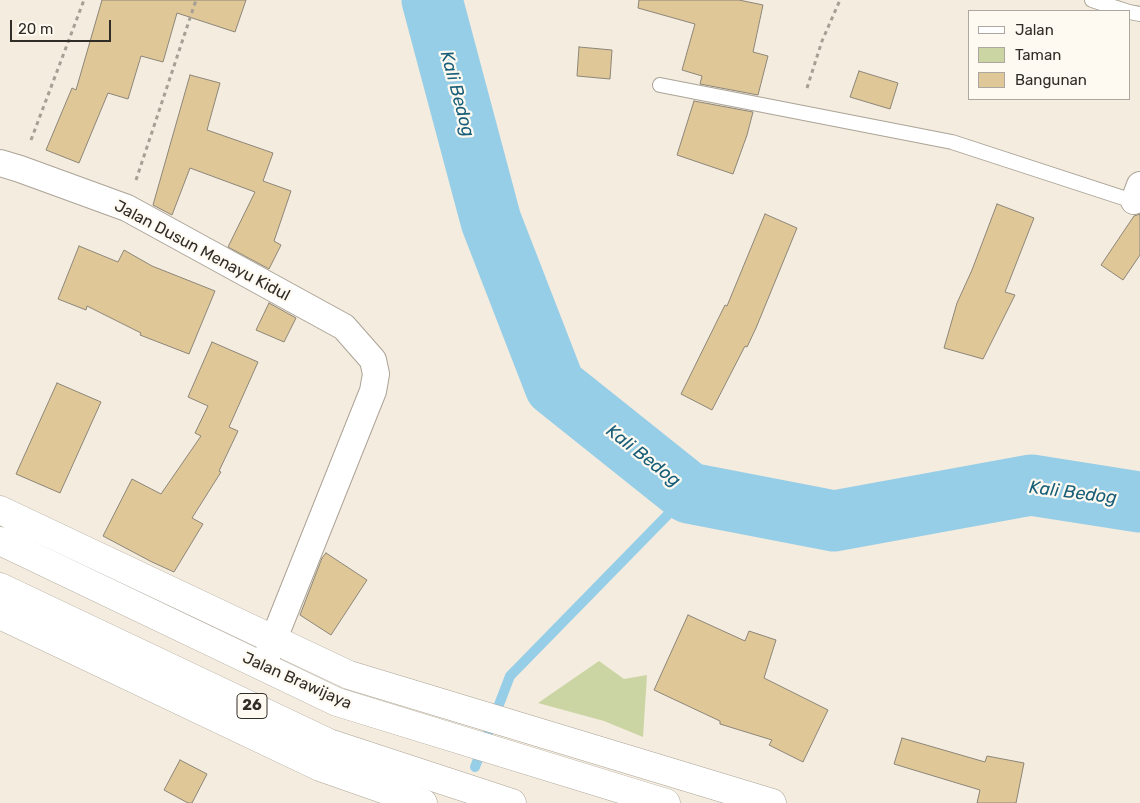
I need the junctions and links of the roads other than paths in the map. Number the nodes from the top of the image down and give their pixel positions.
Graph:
1 (1092, 0) edge
2 (1121, 10) edge
3 (660, 85) dead end
4 (10, 166) edge
5 (1138, 196) edge
6 (0, 510) edge
7 (0, 541) edge
8 (0, 587) edge
9 (0, 615) edge
10 (274, 640) junction
11 (263, 666) junction
12 (605, 752) junction
13 (596, 782) junction
14 (423, 803) edge
15 (512, 803) edge
16 (666, 803) edge
17 (772, 803) edge

1 - 2 lane
3 - 5 lane
4 - 10 street, Jalan Dusun Menayu Kidul
6 - 10 main road
7 - 11 main road, Jalan Brawijaya / 26
8 - 15 main road, 26
9 - 14 main road
10 - 11 street, Jalan Dusun Menayu Kidul
10 - 12 main road
11 - 13 main road, Jalan Brawijaya / 26
12 - 13 main road
12 - 17 main road
13 - 16 main road, Jalan Brawijaya / 26

